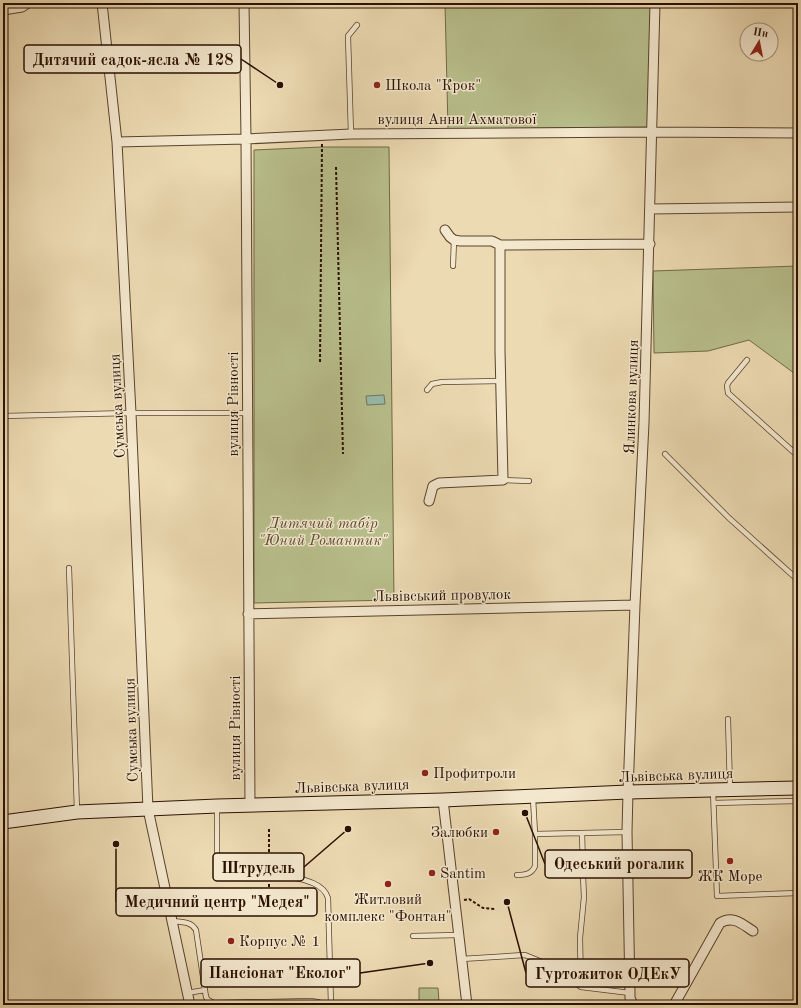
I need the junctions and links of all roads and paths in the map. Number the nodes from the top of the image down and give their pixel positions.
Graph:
1 (28, 3) edge
2 (102, 3) edge
3 (244, 3) edge
4 (655, 3) edge
5 (3, 10) edge
6 (357, 25) dead end
7 (652, 132) junction
8 (798, 133) edge
9 (351, 134) junction
10 (323, 135) junction
11 (246, 139) junction
12 (116, 142) junction
13 (336, 167) dead end
14 (798, 207) edge
15 (650, 209) junction
16 (445, 230) dead end
17 (454, 240) junction
18 (500, 244) junction
19 (650, 244) junction
20 (452, 266) dead end
21 (747, 360) dead end
22 (320, 362) dead end
23 (500, 381) junction
24 (428, 390) dead end
25 (247, 412) junction
26 (131, 413) junction
27 (3, 416) edge
28 (343, 454) dead end
29 (665, 454) dead end
30 (798, 456) edge
31 (503, 480) junction
32 (529, 481) dead end
33 (429, 501) dead end
34 (69, 568) dead end
35 (798, 580) edge
36 (635, 605) junction
37 (248, 614) junction
38 (728, 719) dead end
39 (798, 788) edge
40 (730, 790) junction
41 (628, 792) junction
42 (533, 796) junction
43 (714, 796) junction
44 (443, 800) junction
45 (798, 801) edge
46 (250, 805) junction
47 (217, 806) junction
48 (148, 808) junction
49 (77, 812) junction
50 (3, 822) edge
51 (269, 829) dead end
52 (628, 832) junction
53 (582, 833) junction
54 (535, 834) junction
55 (583, 867) dead end
56 (517, 875) dead end
57 (583, 876) dead end
58 (269, 878) junction
59 (269, 891) dead end
60 (798, 893) edge
61 (454, 901) junction
62 (495, 909) dead end
63 (172, 921) junction
64 (753, 931) dead end
65 (458, 934) junction
66 (413, 936) dead end
67 (461, 959) junction
68 (582, 987) junction
69 (206, 990) junction
70 (187, 993) junction
71 (630, 993) junction
72 (190, 1005) edge
73 (326, 1005) edge
74 (331, 1005) edge
75 (467, 1005) edge
76 (633, 1005) edge
77 (674, 1005) edge

1 - 5 street
2 - 12 street, Сумська вулиця
3 - 11 street, вулиця Рівності
4 - 7 street, Ялинкова вулиця
6 - 9 lane
7 - 8 street, вулиця Анни Ахматової
7 - 9 street, вулиця Анни Ахматової
7 - 15 street, Ялинкова вулиця
9 - 10 street, вулиця Анни Ахматової
10 - 11 street, вулиця Анни Ахматової
10 - 22 path
11 - 12 street, вулиця Анни Ахматової
11 - 25 street, вулиця Рівності
12 - 26 street, Сумська вулиця
13 - 28 path
14 - 15 street
15 - 19 street, Ялинкова вулиця
16 - 17 street
17 - 18 street
17 - 20 lane
18 - 19 street
18 - 23 street
19 - 36 street, Ялинкова вулиця
21 - 30 lane
23 - 24 lane
23 - 31 street
25 - 26 lane
25 - 37 street, вулиця Рівності
26 - 27 lane
26 - 48 street, Сумська вулиця
29 - 35 lane
31 - 32 lane
31 - 33 street
34 - 49 lane
36 - 37 street, Львівський провулок
36 - 41 street, Ялинкова вулиця
37 - 46 street, вулиця Рівності
38 - 40 lane
39 - 40 main road, Львівська вулиця
40 - 43 main road, Львівська вулиця
41 - 42 main road, Львівська вулиця
41 - 43 main road, Львівська вулиця
41 - 52 street, Ялинкова вулиця
42 - 44 main road, Львівська вулиця
42 - 54 lane
43 - 45 lane
43 - 60 lane
44 - 46 main road, Львівська вулиця
44 - 61 street
46 - 47 main road, Львівська вулиця
47 - 48 main road, Львівська вулиця
47 - 58 lane
48 - 49 main road, Львівська вулиця
48 - 63 street, Сумська вулиця
49 - 50 main road, Львівська вулиця
51 - 58 path
52 - 53 lane
52 - 71 street, Ялинкова вулиця
53 - 54 lane
53 - 55 lane
54 - 56 lane
57 - 68 lane
58 - 59 path
58 - 74 lane
61 - 62 path
61 - 65 street
63 - 69 lane
63 - 70 street, Сумська вулиця
64 - 77 street
65 - 66 lane
65 - 67 street
67 - 68 lane
67 - 75 street
68 - 71 lane
69 - 70 lane
69 - 73 lane
70 - 72 street, Сумська вулиця
71 - 76 street, Ялинкова вулиця

